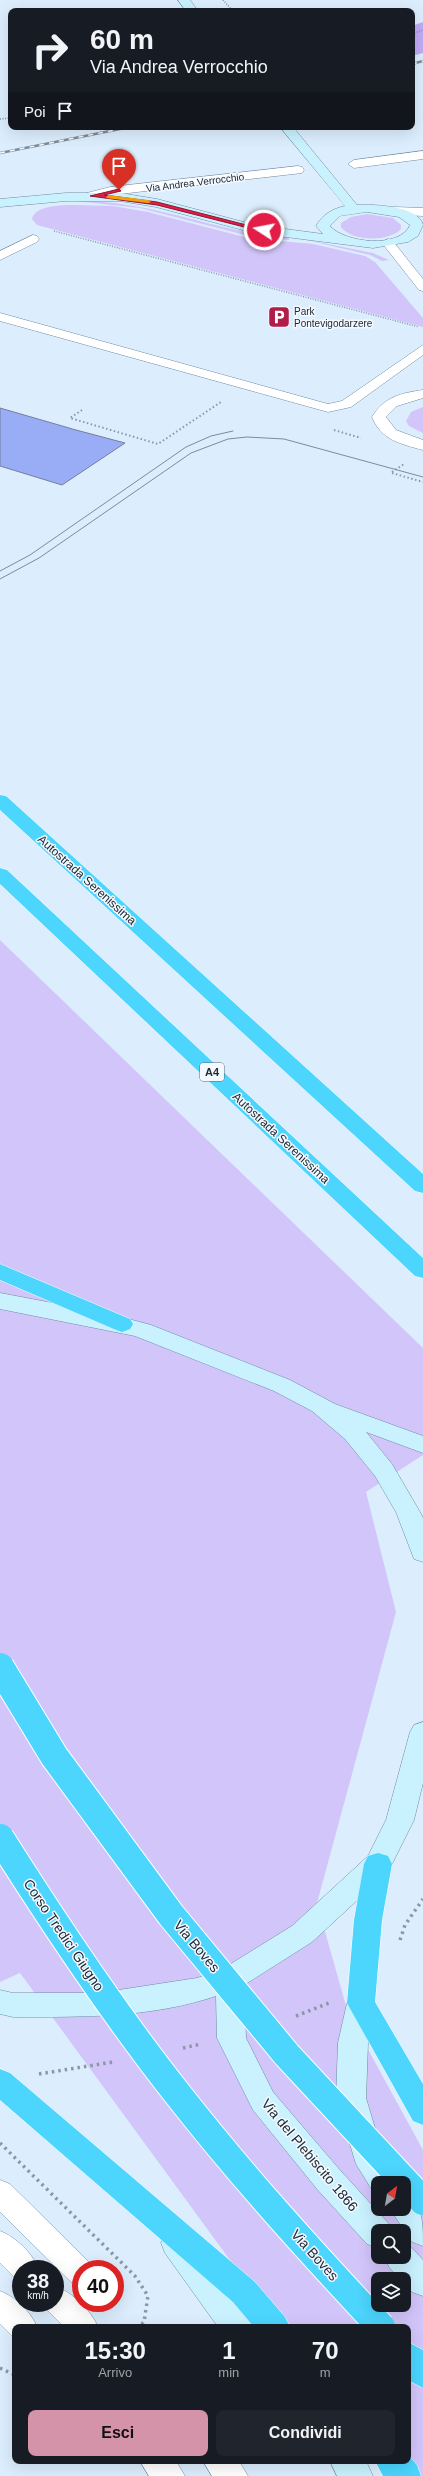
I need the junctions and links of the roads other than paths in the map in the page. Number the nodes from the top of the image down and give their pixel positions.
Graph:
1 (288, 130) edge
2 (423, 155) edge
3 (354, 164) dead end
4 (298, 170) dead end
5 (92, 196) junction
6 (0, 203) edge
7 (354, 209) junction
8 (394, 211) junction
9 (423, 212) edge
10 (325, 220) junction
11 (420, 228) edge
12 (274, 231) junction
13 (33, 239) dead end
14 (341, 240) junction
15 (388, 244) junction
16 (0, 256) edge
17 (419, 277) edge
18 (423, 287) edge
19 (0, 317) edge
20 (423, 349) edge
21 (423, 385) edge
22 (423, 394) edge
23 (408, 396) junction
24 (423, 445) edge
25 (0, 800) edge
26 (0, 874) edge
27 (423, 1186) edge
28 (0, 1271) edge
29 (423, 1271) edge
30 (0, 1301) edge
31 (122, 1324) junction
32 (319, 1405) junction
33 (423, 1445) edge
34 (423, 1553) edge
35 (0, 1667) edge
36 (423, 1732) edge
37 (0, 1838) edge
38 (378, 1864) junction
39 (230, 1979) junction
40 (0, 2002) edge
41 (361, 2003) junction
42 (130, 2031) joint
43 (0, 2082) edge
44 (423, 2112) edge
45 (380, 2176) edge
46 (0, 2193) edge
47 (423, 2201) edge
48 (411, 2216) edge
49 (159, 2219) junction
50 (371, 2226) edge
51 (423, 2232) edge
52 (0, 2244) edge
53 (16, 2260) edge
54 (72, 2264) edge
55 (406, 2264) edge
56 (423, 2282) edge
57 (0, 2304) edge
58 (64, 2307) edge
59 (20, 2324) edge
60 (81, 2324) edge
61 (235, 2324) edge
62 (271, 2324) edge
63 (378, 2324) edge
64 (411, 2360) edge
65 (423, 2373) edge
66 (158, 2464) edge
67 (221, 2464) edge
68 (348, 2464) edge
69 (394, 2464) edge
70 (170, 2476) edge
71 (233, 2476) edge
72 (357, 2476) edge
73 (404, 2476) edge

1 - 7 main road
2 - 3 street
4 - 5 street, Via Andrea Verrocchio
5 - 6 main road, Via Andrea Verrocchio
5 - 12 main road, Via Andrea Verrocchio
7 - 8 main road, Via Andrea Verrocchio
7 - 10 main road, Via Andrea Verrocchio
8 - 9 street, Via Andrea Verrocchio
8 - 11 main road, Via Andrea Verrocchio
10 - 12 main road, Via Andrea Verrocchio
10 - 14 main road, Via Andrea Verrocchio
11 - 15 main road, Via Andrea Verrocchio
12 - 14 main road, Via Andrea Verrocchio
13 - 16 lane
14 - 15 main road, Via Andrea Verrocchio
15 - 17 lane
17 - 18 lane
19 - 20 lane
21 - 23 street
22 - 23 street
23 - 24 street
25 - 27 highway, Autostrada Serenissima
26 - 29 highway, Autostrada Serenissima / A4
28 - 31 highway
30 - 31 main road
31 - 32 main road
32 - 33 main road
32 - 34 main road
35 - 47 highway, Via Boves, bridge
36 - 38 main road
37 - 42 highway, Corso Tredici Giugno, bridge
38 - 39 main road
38 - 41 highway
39 - 40 main road
39 - 50 main road, Via del Plebiscito 1866
41 - 44 highway
41 - 45 main road
42 - 63 highway, Via Boves, bridge
43 - 49 highway
46 - 54 lane
48 - 51 main road
49 - 61 main road
49 - 62 highway
52 - 53 lane
55 - 56 main road
57 - 59 lane
58 - 60 lane
64 - 65 highway
66 - 70 lane
67 - 71 lane
68 - 72 main road
69 - 73 highway

